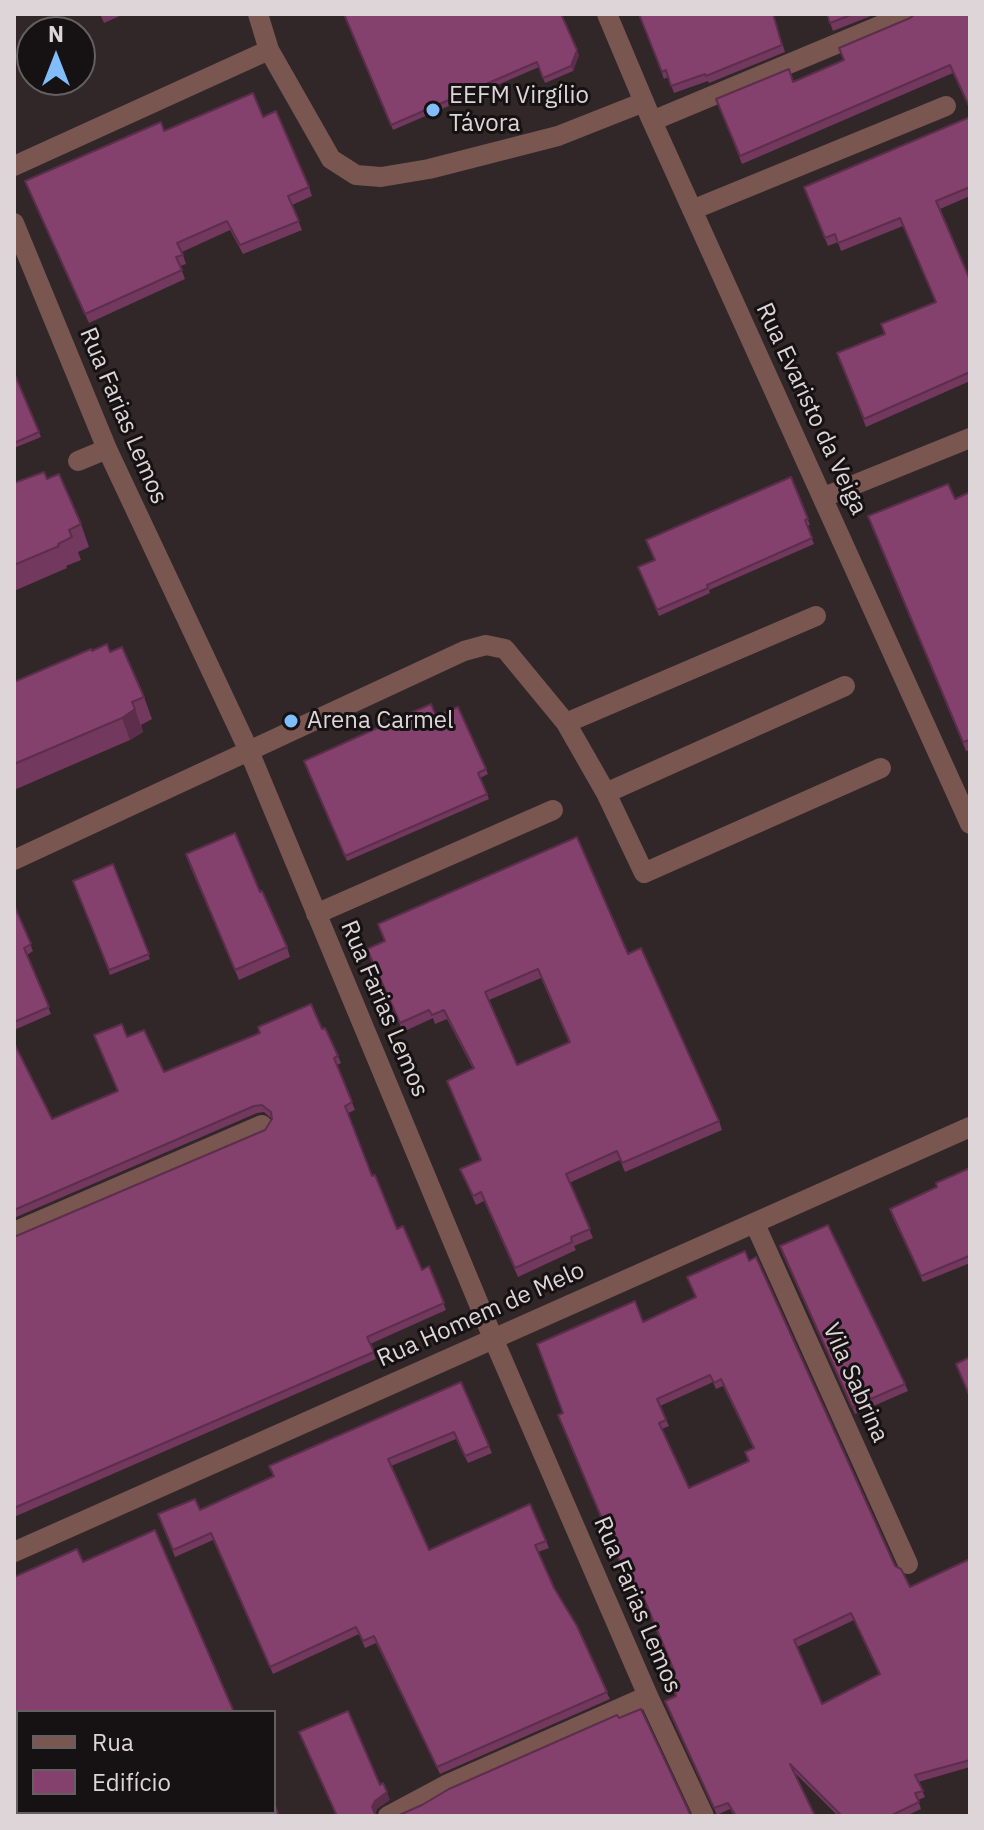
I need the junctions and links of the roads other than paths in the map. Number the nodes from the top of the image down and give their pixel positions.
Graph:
1 (258, 14) edge
2 (607, 14) edge
3 (908, 14) edge
4 (269, 50) junction
5 (946, 106) dead end
6 (648, 112) junction
7 (14, 166) edge
8 (692, 210) junction
9 (14, 223) edge
10 (970, 438) edge
11 (107, 449) junction
12 (78, 461) dead end
13 (824, 497) junction
14 (816, 616) dead end
15 (845, 686) dead end
16 (566, 723) junction
17 (249, 751) junction
18 (881, 768) dead end
19 (606, 793) junction
20 (553, 810) dead end
21 (970, 824) edge
22 (14, 860) edge
23 (316, 914) junction
24 (262, 1125) dead end
25 (970, 1127) edge
26 (755, 1224) junction
27 (14, 1232) edge
28 (493, 1338) junction
29 (14, 1552) edge
30 (908, 1564) dead end
31 (648, 1696) junction
32 (388, 1816) edge
33 (704, 1816) edge

1 - 4 street
2 - 6 street, Rua Evaristo da Veiga
3 - 6 street
4 - 6 street
4 - 7 street
5 - 8 street
6 - 8 street, Rua Evaristo da Veiga
8 - 13 street, Rua Evaristo da Veiga
9 - 11 street, Rua Farias Lemos
10 - 13 street
11 - 12 street
11 - 17 street, Rua Farias Lemos
13 - 21 street, Rua Evaristo da Veiga
14 - 16 street
15 - 19 street
16 - 17 street
16 - 19 street
17 - 22 street
17 - 23 street, Rua Farias Lemos
18 - 19 street
20 - 23 street
23 - 28 street, Rua Farias Lemos
24 - 27 street
25 - 26 street, Rua Homem de Melo
26 - 28 street, Rua Homem de Melo
26 - 30 street, Vila Sabrina
28 - 29 street, Rua Homem de Melo
28 - 31 street, Rua Farias Lemos
31 - 32 street
31 - 33 street, Rua Farias Lemos

